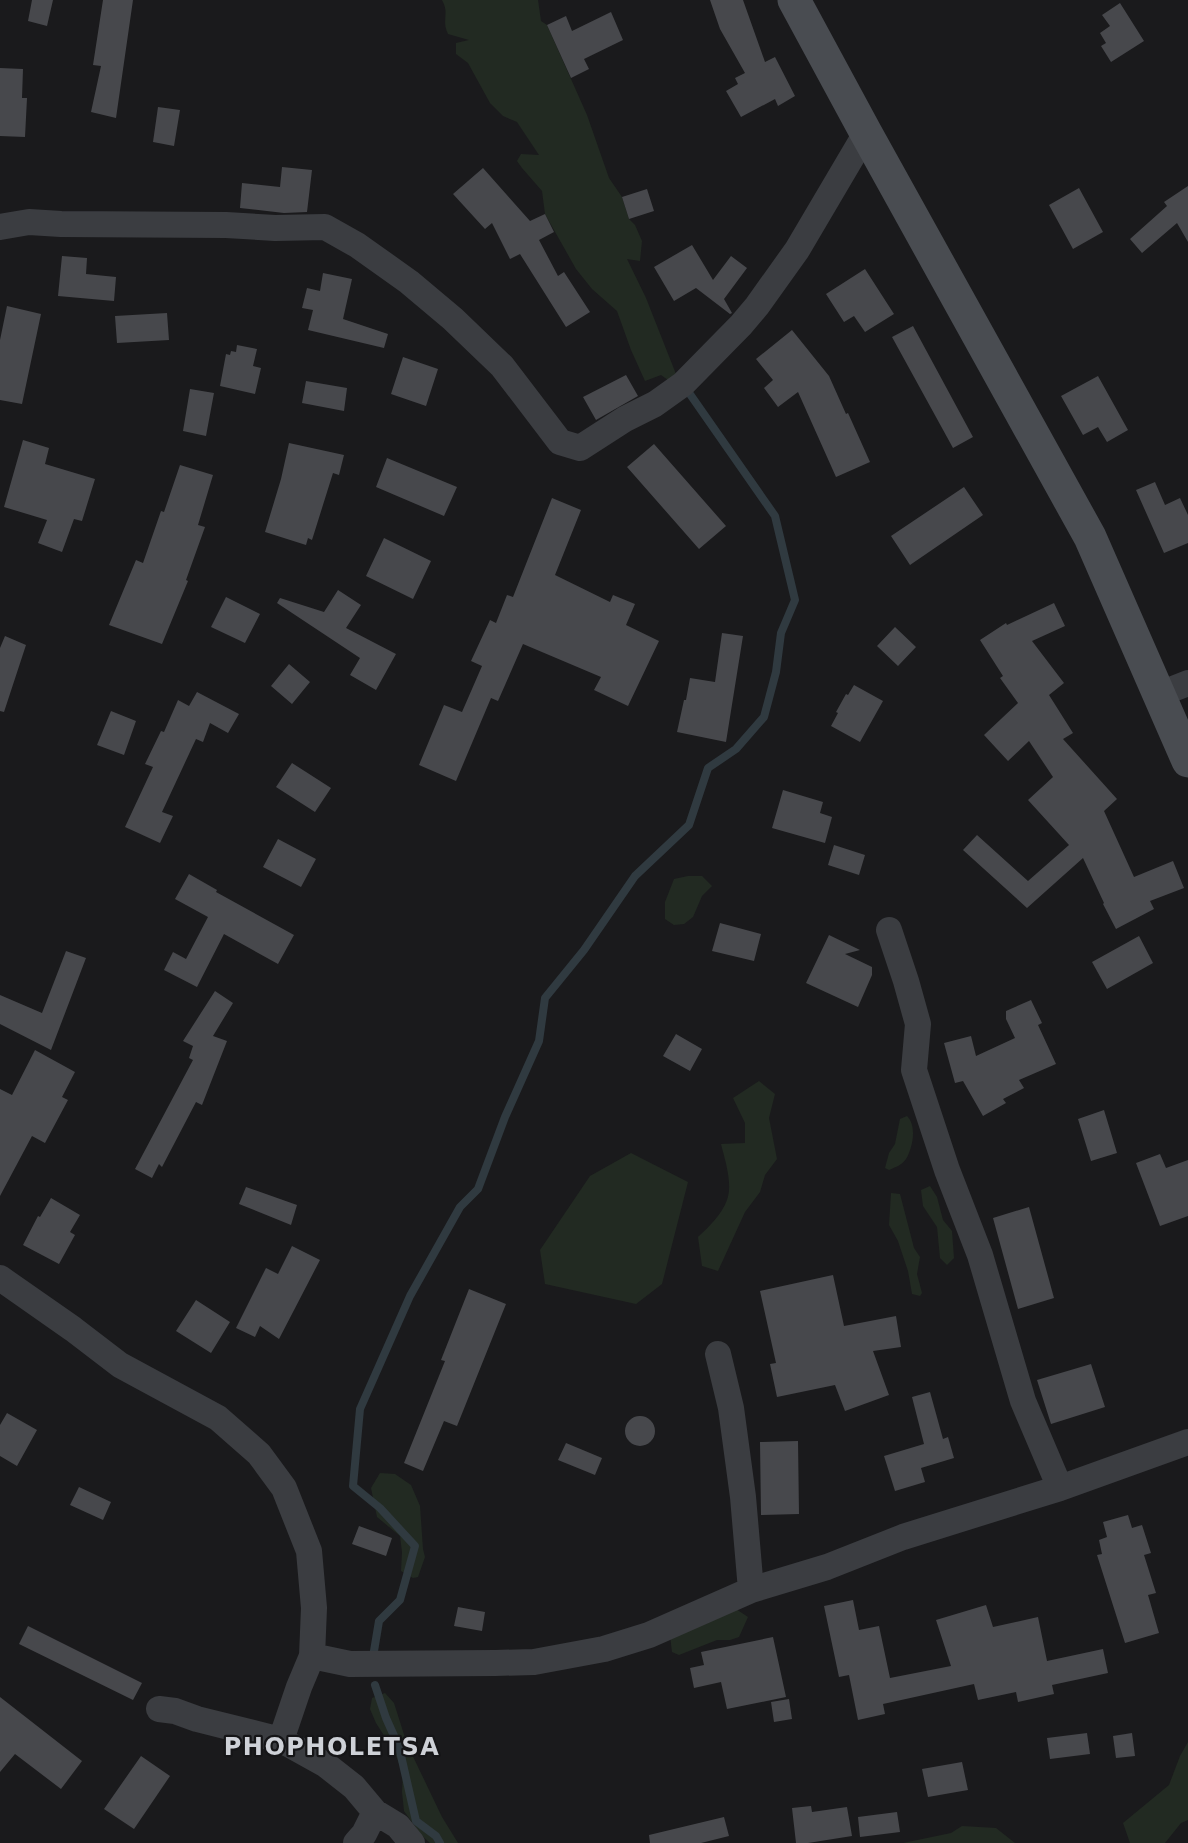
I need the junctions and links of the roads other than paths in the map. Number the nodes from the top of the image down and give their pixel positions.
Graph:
1 (794, 0) edge
2 (866, 133) junction
3 (0, 227) edge
4 (1174, 689) edge
5 (1188, 761) edge
6 (889, 930) dead end
7 (0, 1278) edge
8 (718, 1354) dead end
9 (1188, 1442) edge
10 (1060, 1488) junction
11 (750, 1590) junction
12 (312, 1656) junction
13 (159, 1709) dead end
14 (281, 1740) junction
15 (375, 1812) junction
16 (356, 1843) edge
17 (412, 1843) edge

1 - 2 main road
2 - 3 street
2 - 4 main road
4 - 5 main road
6 - 10 street
7 - 12 street
8 - 11 street
9 - 10 street
10 - 11 street
11 - 12 street
12 - 14 street
13 - 14 street
14 - 15 street
15 - 16 street
15 - 17 street

